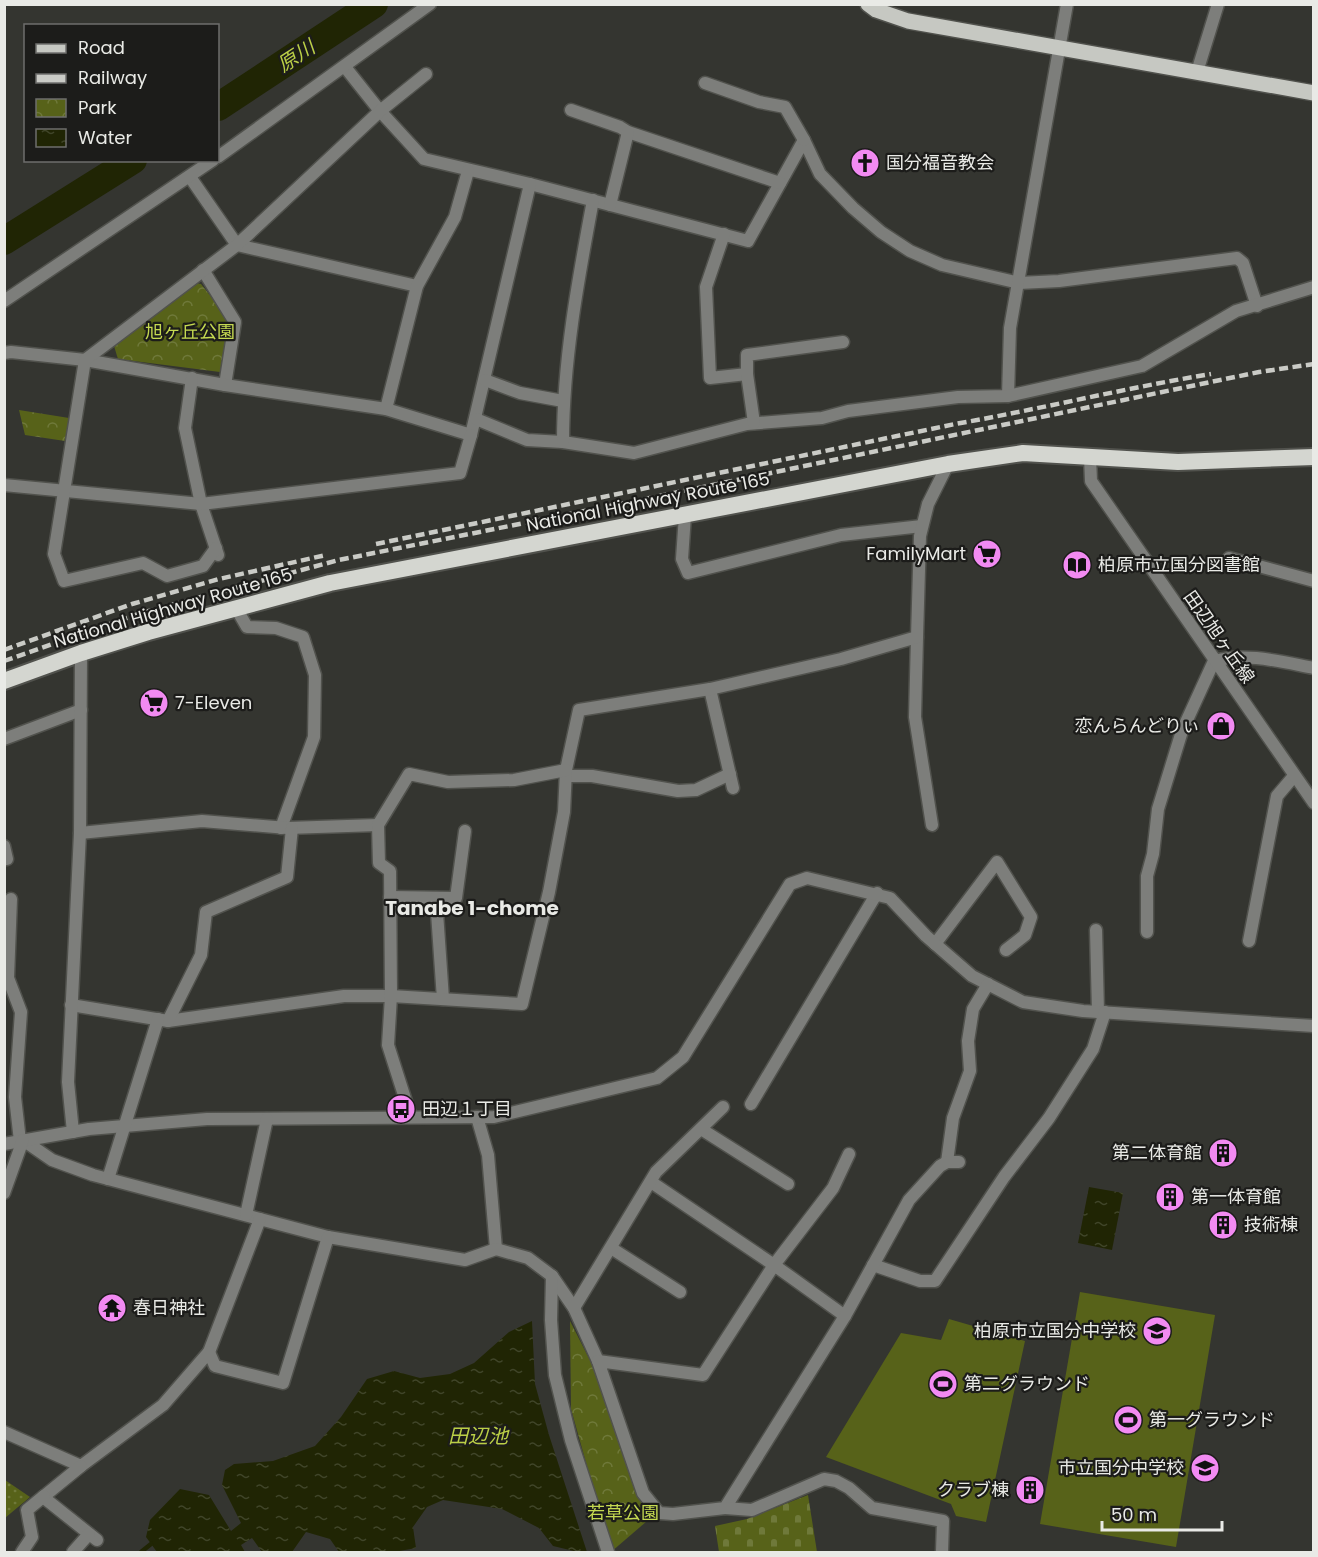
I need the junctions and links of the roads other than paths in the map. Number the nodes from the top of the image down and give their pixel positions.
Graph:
1 (430, 4) edge
2 (868, 4) edge
3 (1067, 4) edge
4 (1218, 4) edge
5 (1060, 48) junction
6 (345, 67) junction
7 (1197, 72) junction
8 (426, 74) dead end
9 (705, 83) dead end
10 (1314, 93) edge
11 (571, 110) dead end
12 (380, 111) junction
13 (628, 132) junction
14 (804, 140) junction
15 (219, 156) edge
16 (210, 162) edge
17 (468, 171) junction
18 (190, 177) junction
19 (780, 183) junction
20 (530, 184) junction
21 (593, 200) junction
22 (610, 205) junction
23 (724, 234) junction
24 (237, 244) junction
25 (203, 270) junction
26 (1019, 283) junction
27 (417, 286) junction
28 (1314, 287) edge
29 (4, 302) edge
30 (1257, 306) junction
31 (843, 342) dead end
32 (4, 353) edge
33 (85, 360) junction
34 (747, 374) junction
35 (192, 378) junction
36 (485, 380) junction
37 (225, 385) junction
38 (1008, 396) junction
39 (563, 401) junction
40 (386, 409) junction
41 (476, 419) junction
42 (754, 423) junction
43 (471, 435) junction
44 (563, 442) junction
45 (1090, 457) junction
46 (1314, 457) edge
47 (948, 464) junction
48 (4, 485) edge
49 (63, 492) junction
50 (201, 504) junction
51 (685, 515) junction
52 (922, 526) junction
53 (1229, 558) dead end
54 (1313, 577) edge
55 (236, 608) junction
56 (917, 637) junction
57 (81, 653) junction
58 (1214, 661) junction
59 (1314, 669) edge
60 (4, 681) edge
61 (710, 689) junction
62 (81, 710) junction
63 (4, 739) edge
64 (566, 773) junction
65 (730, 774) junction
66 (1294, 776) junction
67 (733, 788) dead end
68 (1314, 803) edge
69 (378, 825) junction
70 (932, 825) dead end
71 (287, 828) junction
72 (465, 831) dead end
73 (81, 833) junction
74 (4, 846) edge
75 (4, 860) edge
76 (877, 893) junction
77 (390, 897) junction
78 (436, 898) junction
79 (11, 899) dead end
80 (1096, 930) dead end
81 (1147, 932) dead end
82 (1249, 942) dead end
83 (935, 944) junction
84 (1006, 950) dead end
85 (988, 984) junction
86 (391, 996) junction
87 (10, 999) edge
88 (443, 999) junction
89 (71, 1005) junction
90 (1101, 1012) junction
91 (163, 1020) junction
92 (1314, 1026) edge
93 (751, 1104) dead end
94 (723, 1107) dead end
95 (477, 1117) junction
96 (411, 1118) junction
97 (267, 1119) junction
98 (125, 1126) junction
99 (701, 1129) junction
100 (73, 1132) junction
101 (22, 1141) junction
102 (4, 1144) edge
103 (849, 1154) dead end
104 (108, 1179) junction
105 (651, 1182) junction
106 (789, 1184) dead end
107 (4, 1193) edge
108 (246, 1215) junction
109 (260, 1219) junction
110 (328, 1237) junction
111 (611, 1248) junction
112 (496, 1249) junction
113 (774, 1265) junction
114 (873, 1265) junction
115 (552, 1276) junction
116 (680, 1292) dead end
117 (574, 1308) junction
118 (844, 1316) junction
119 (209, 1352) junction
120 (598, 1361) junction
121 (4, 1432) edge
122 (81, 1466) junction
123 (44, 1496) junction
124 (725, 1508) junction
125 (22, 1552) edge
126 (73, 1552) edge
127 (608, 1552) edge
128 (942, 1552) edge

1 - 6 street
2 - 5 main road
3 - 5 street
4 - 7 street
5 - 7 main road
5 - 26 street
6 - 12 street
6 - 15 street
7 - 10 main road
8 - 12 street
9 - 14 street
11 - 13 street
12 - 17 street
12 - 24 street
13 - 19 street
13 - 22 street
14 - 19 street
14 - 26 street
16 - 18 street
17 - 20 street
17 - 27 street
18 - 24 street
18 - 29 street
19 - 23 street
20 - 21 street
20 - 36 street
21 - 22 street
21 - 39 street
22 - 23 street
23 - 34 street
24 - 25 street
24 - 27 street
25 - 33 street
25 - 37 street
26 - 30 street
26 - 38 street
27 - 40 street
28 - 30 street
30 - 38 street
31 - 34 street
32 - 33 street
33 - 35 street
33 - 49 street
34 - 42 street
35 - 37 street
35 - 50 street
36 - 39 street
36 - 41 street
37 - 40 street
38 - 42 street
39 - 44 street
40 - 43 street
41 - 43 street
41 - 44 street
42 - 44 street
43 - 50 street
45 - 46 highway, National Highway Route 165
45 - 47 highway, National Highway Route 165
45 - 58 street, 田辺旭ヶ丘線
47 - 51 highway, National Highway Route 165
47 - 52 street
48 - 49 street
49 - 50 street
49 - 50 street
51 - 52 street
51 - 55 highway, National Highway Route 165
52 - 56 street
53 - 54 street
55 - 57 highway, National Highway Route 165
55 - 71 street
56 - 61 street
56 - 70 street
57 - 60 highway, National Highway Route 165
57 - 62 street
58 - 59 street
58 - 66 street, 田辺旭ヶ丘線
58 - 81 street
61 - 64 street
61 - 65 street
62 - 63 street
62 - 73 street
64 - 65 street
64 - 69 street
64 - 88 street
65 - 67 street
66 - 68 street, 田辺旭ヶ丘線
66 - 82 street
69 - 71 street
69 - 77 street
71 - 73 street
71 - 91 street
72 - 78 street
73 - 89 street
74 - 75 street
76 - 83 street
76 - 93 street
76 - 95 street
77 - 78 street
77 - 86 street
78 - 88 street
79 - 87 street
80 - 90 street
83 - 84 street
83 - 85 street
85 - 90 street
85 - 114 street
86 - 88 street
86 - 91 street
86 - 96 street
87 - 101 street
89 - 91 street
89 - 100 street
90 - 92 street
90 - 114 street
91 - 98 street
94 - 99 street
95 - 96 street
95 - 112 street
96 - 97 street
97 - 98 street
97 - 108 street
98 - 100 street
98 - 104 street
99 - 105 street
99 - 106 street
100 - 101 street
101 - 102 street
101 - 104 street
101 - 107 street
103 - 113 street
104 - 108 street
105 - 111 street
105 - 113 street
108 - 109 street
109 - 110 street
109 - 119 street
110 - 112 street
110 - 119 street
111 - 116 street
111 - 117 street
112 - 115 street
113 - 118 street
113 - 120 street
114 - 118 street
115 - 117 street
115 - 127 street
117 - 120 street
118 - 124 street
119 - 122 street
120 - 124 street
121 - 122 street
122 - 123 street
123 - 125 street
123 - 126 street
124 - 128 street

